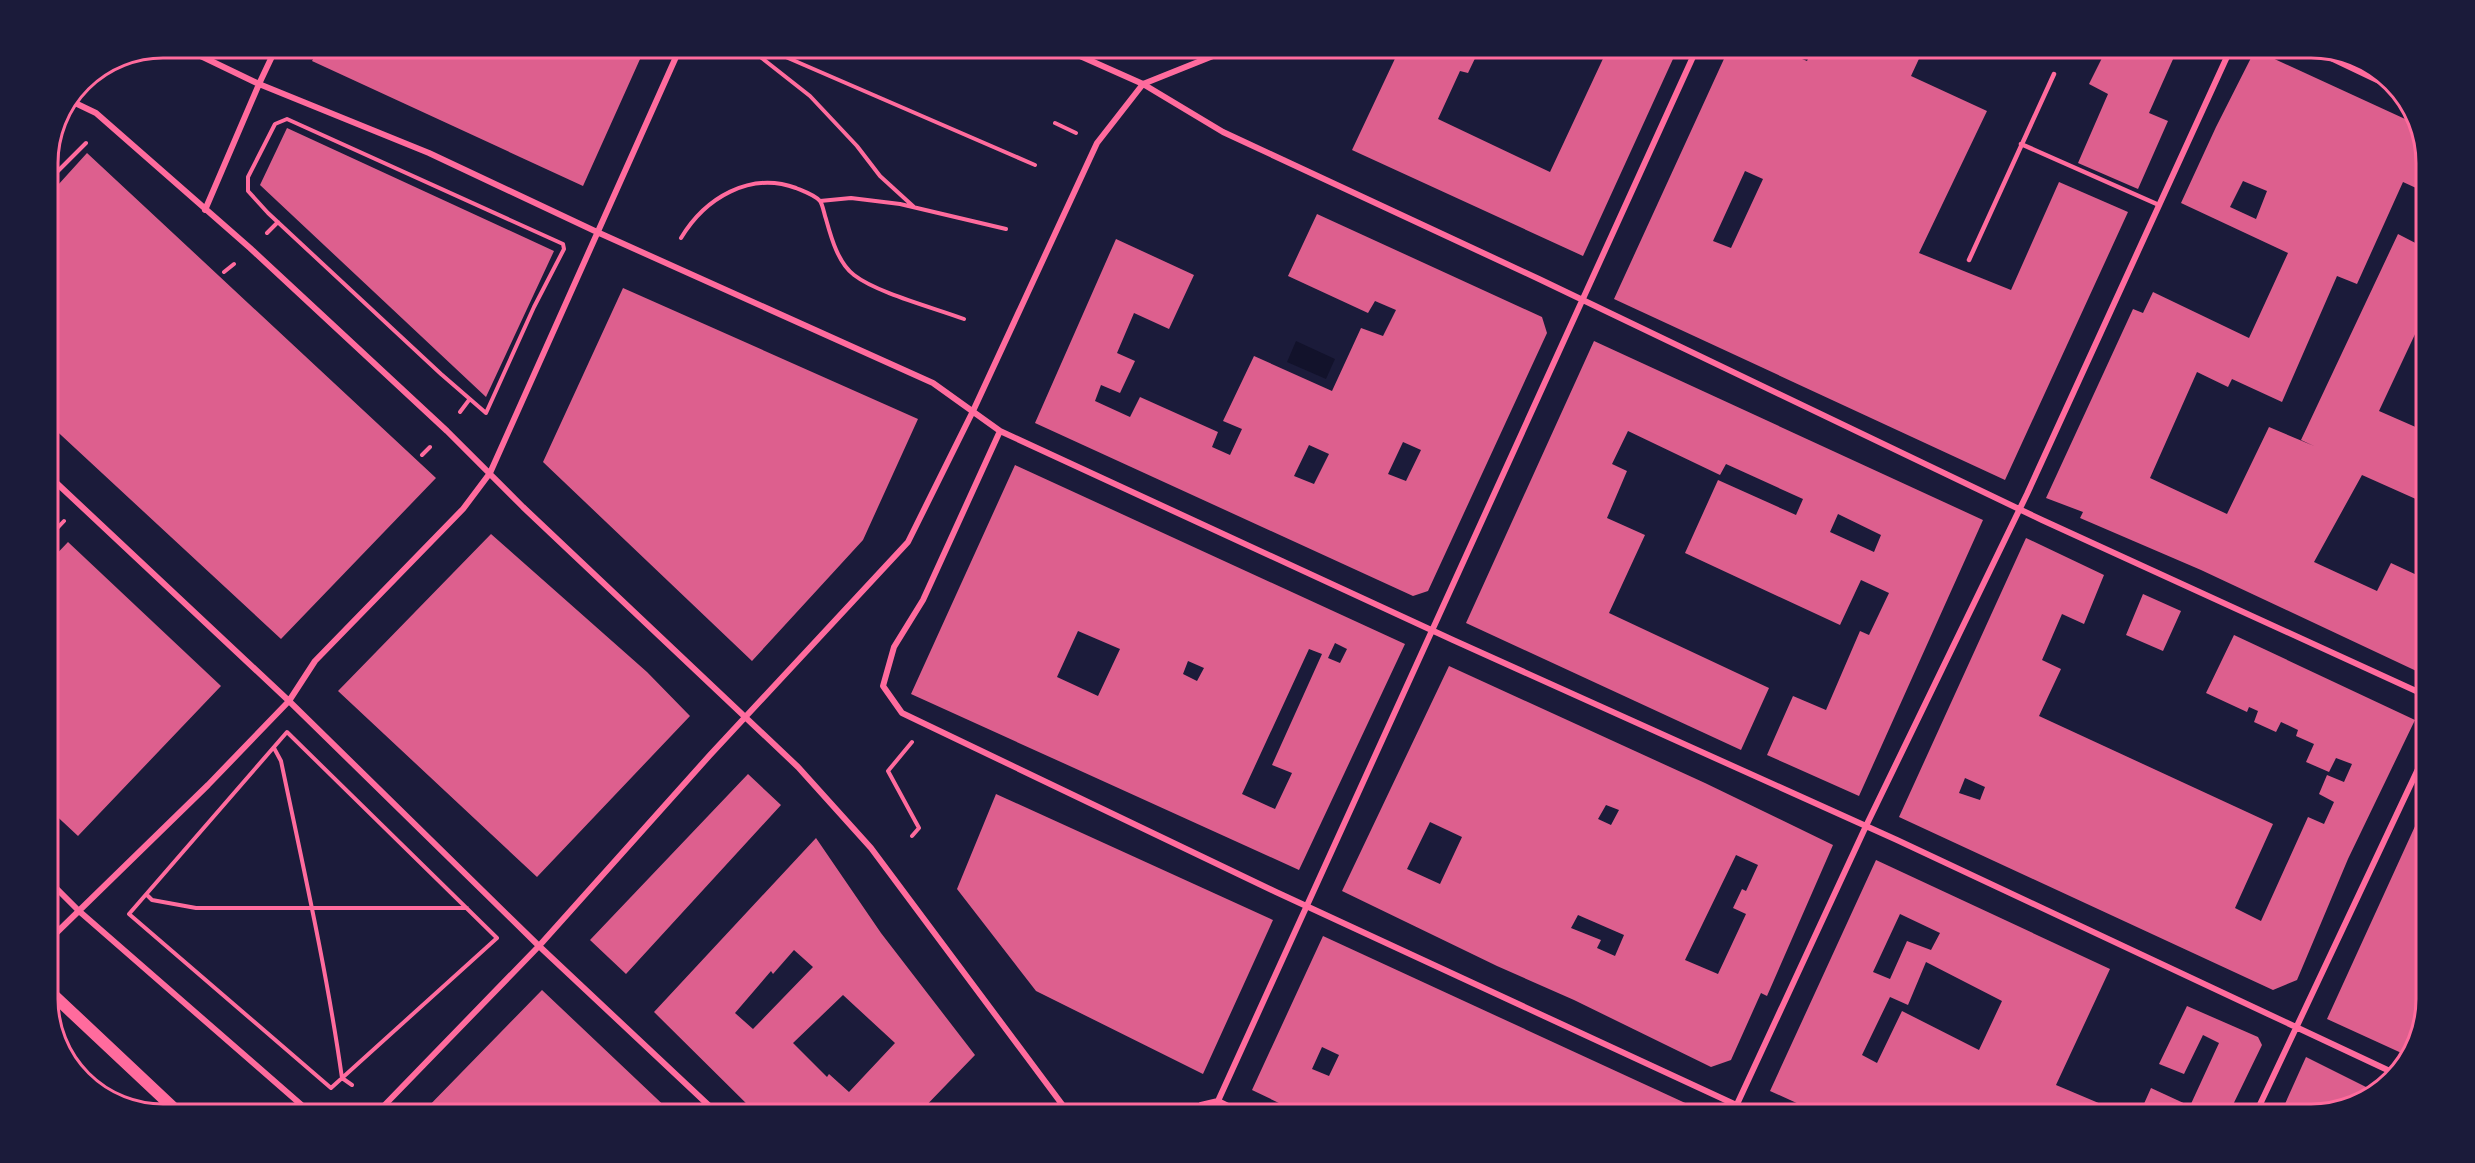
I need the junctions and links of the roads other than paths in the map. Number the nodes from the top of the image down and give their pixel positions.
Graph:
1 (205, 58) edge
2 (271, 58) edge
3 (675, 58) edge
4 (1084, 58) edge
5 (1208, 58) edge
6 (1692, 58) edge
7 (2226, 58) edge
8 (2343, 64) edge
9 (2054, 74) dead end
10 (2371, 77) edge
11 (258, 84) junction
12 (1143, 84) junction
13 (77, 104) edge
14 (2021, 144) junction
15 (2159, 205) junction
16 (205, 210) junction
17 (597, 232) junction
18 (1969, 260) dead end
19 (1580, 301) junction
20 (973, 411) junction
21 (1000, 431) junction
22 (490, 473) junction
23 (59, 485) edge
24 (2019, 509) junction
25 (1431, 630) junction
26 (2416, 691) edge
27 (290, 701) junction
28 (746, 716) junction
29 (2416, 773) edge
30 (1866, 826) junction
31 (59, 891) edge
32 (1307, 907) junction
33 (78, 911) junction
34 (59, 930) edge
35 (539, 946) junction
36 (59, 1000) edge
37 (2295, 1027) junction
38 (2389, 1071) edge
39 (1218, 1101) junction
40 (169, 1104) edge
41 (300, 1104) edge
42 (386, 1104) edge
43 (708, 1104) edge
44 (1062, 1104) edge
45 (1205, 1104) edge
46 (1224, 1104) edge
47 (1734, 1104) edge
48 (1736, 1104) edge
49 (2260, 1104) edge

1 - 11 street
2 - 11 street
3 - 17 street
4 - 12 street
5 - 12 street
6 - 19 street
7 - 15 street
8 - 10 street
9 - 14 lane
11 - 16 street
11 - 17 street
12 - 19 street
12 - 20 street
13 - 16 street
14 - 15 lane
14 - 18 lane
15 - 24 street
16 - 22 street
17 - 20 street
17 - 22 street
19 - 24 street
19 - 25 street
20 - 21 street
20 - 28 street
21 - 25 street
21 - 32 street
22 - 27 street
22 - 28 street
23 - 27 street
24 - 26 street
24 - 30 street
25 - 30 street
25 - 32 street
27 - 33 street
27 - 35 street
28 - 35 street
28 - 44 street
29 - 37 street
30 - 37 street
30 - 48 street
31 - 33 street
32 - 39 street
32 - 47 street
33 - 34 street
33 - 41 street
35 - 42 street
35 - 43 street
36 - 40 main road
37 - 38 street
37 - 49 street
39 - 45 street
39 - 46 street

